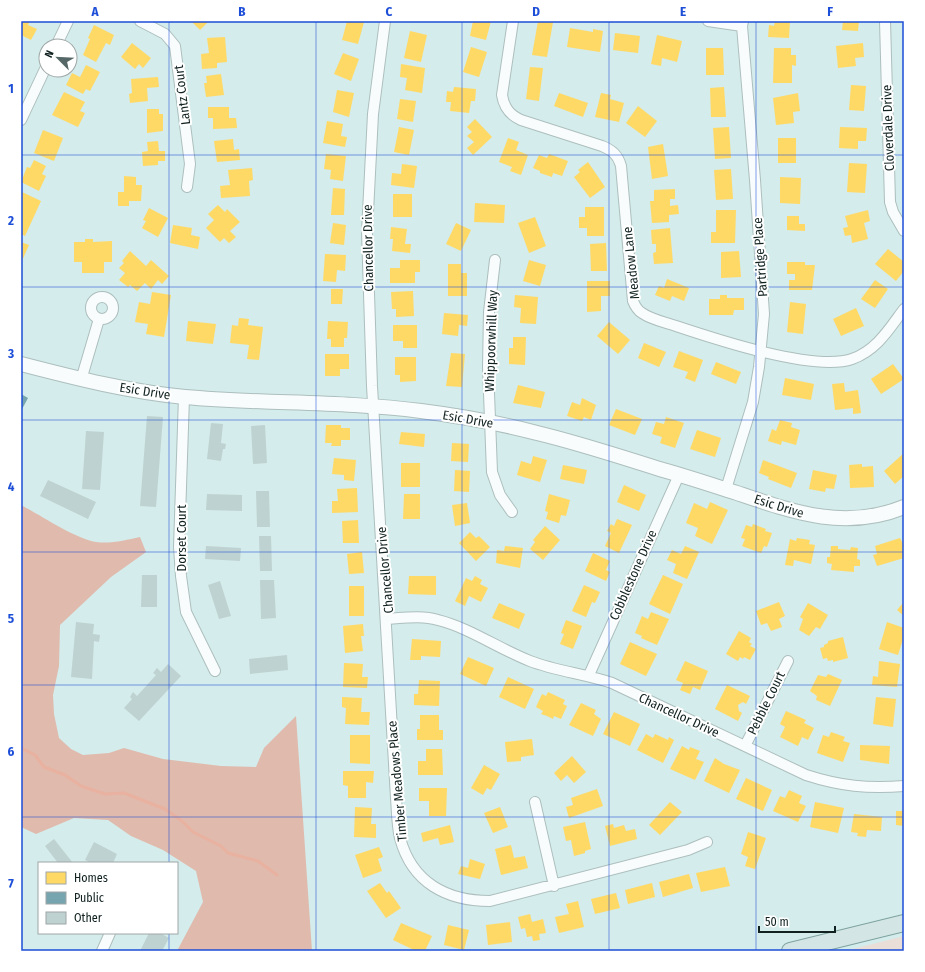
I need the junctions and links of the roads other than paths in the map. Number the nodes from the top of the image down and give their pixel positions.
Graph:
1 (68, 21) edge
2 (140, 21) edge
3 (385, 21) edge
4 (513, 21) edge
5 (708, 21) edge
6 (885, 21) edge
7 (742, 23) edge
8 (60, 38) edge
9 (41, 78) edge
10 (21, 120) edge
11 (187, 188) dead end
12 (904, 231) edge
13 (495, 260) dead end
14 (904, 309) edge
15 (100, 320) dead end
16 (761, 351) junction
17 (21, 364) edge
18 (81, 380) junction
19 (184, 397) junction
20 (373, 406) junction
21 (489, 422) junction
22 (679, 474) junction
23 (726, 489) junction
24 (904, 507) edge
25 (512, 512) dead end
26 (386, 619) junction
27 (788, 661) dead end
28 (215, 671) dead end
29 (588, 675) junction
30 (745, 746) junction
31 (904, 786) edge
32 (535, 802) dead end
33 (706, 842) dead end
34 (554, 886) junction
35 (904, 923) edge
36 (110, 934) edge
37 (102, 951) edge
38 (790, 951) edge

1 - 8 street
2 - 11 street, Lantz Court
3 - 20 street, Chancellor Drive
4 - 16 street, Meadow Lane
5 - 7 street
6 - 12 street, Cloverdale Drive
7 - 16 street, Partridge Place
9 - 10 street
13 - 21 street, Whippoorwhill Way
14 - 16 street, Meadow Lane
15 - 18 street
16 - 23 street, Partridge Place
17 - 18 street, Esic Drive
18 - 19 street, Esic Drive
19 - 20 street, Esic Drive
19 - 28 street, Dorset Court
20 - 21 street, Esic Drive
20 - 26 street, Chancellor Drive
21 - 22 street, Esic Drive
21 - 25 street, Whippoorwhill Way
22 - 23 street, Esic Drive
22 - 29 street, Cobblestone Drive
23 - 24 street, Esic Drive
26 - 29 street, Chancellor Drive
26 - 34 street, Timber Meadows Place
27 - 30 street, Pebble Court
29 - 30 street, Chancellor Drive
30 - 31 street, Chancellor Drive
32 - 34 street
33 - 34 street, Timber Meadows Place
35 - 38 main road
36 - 37 street

